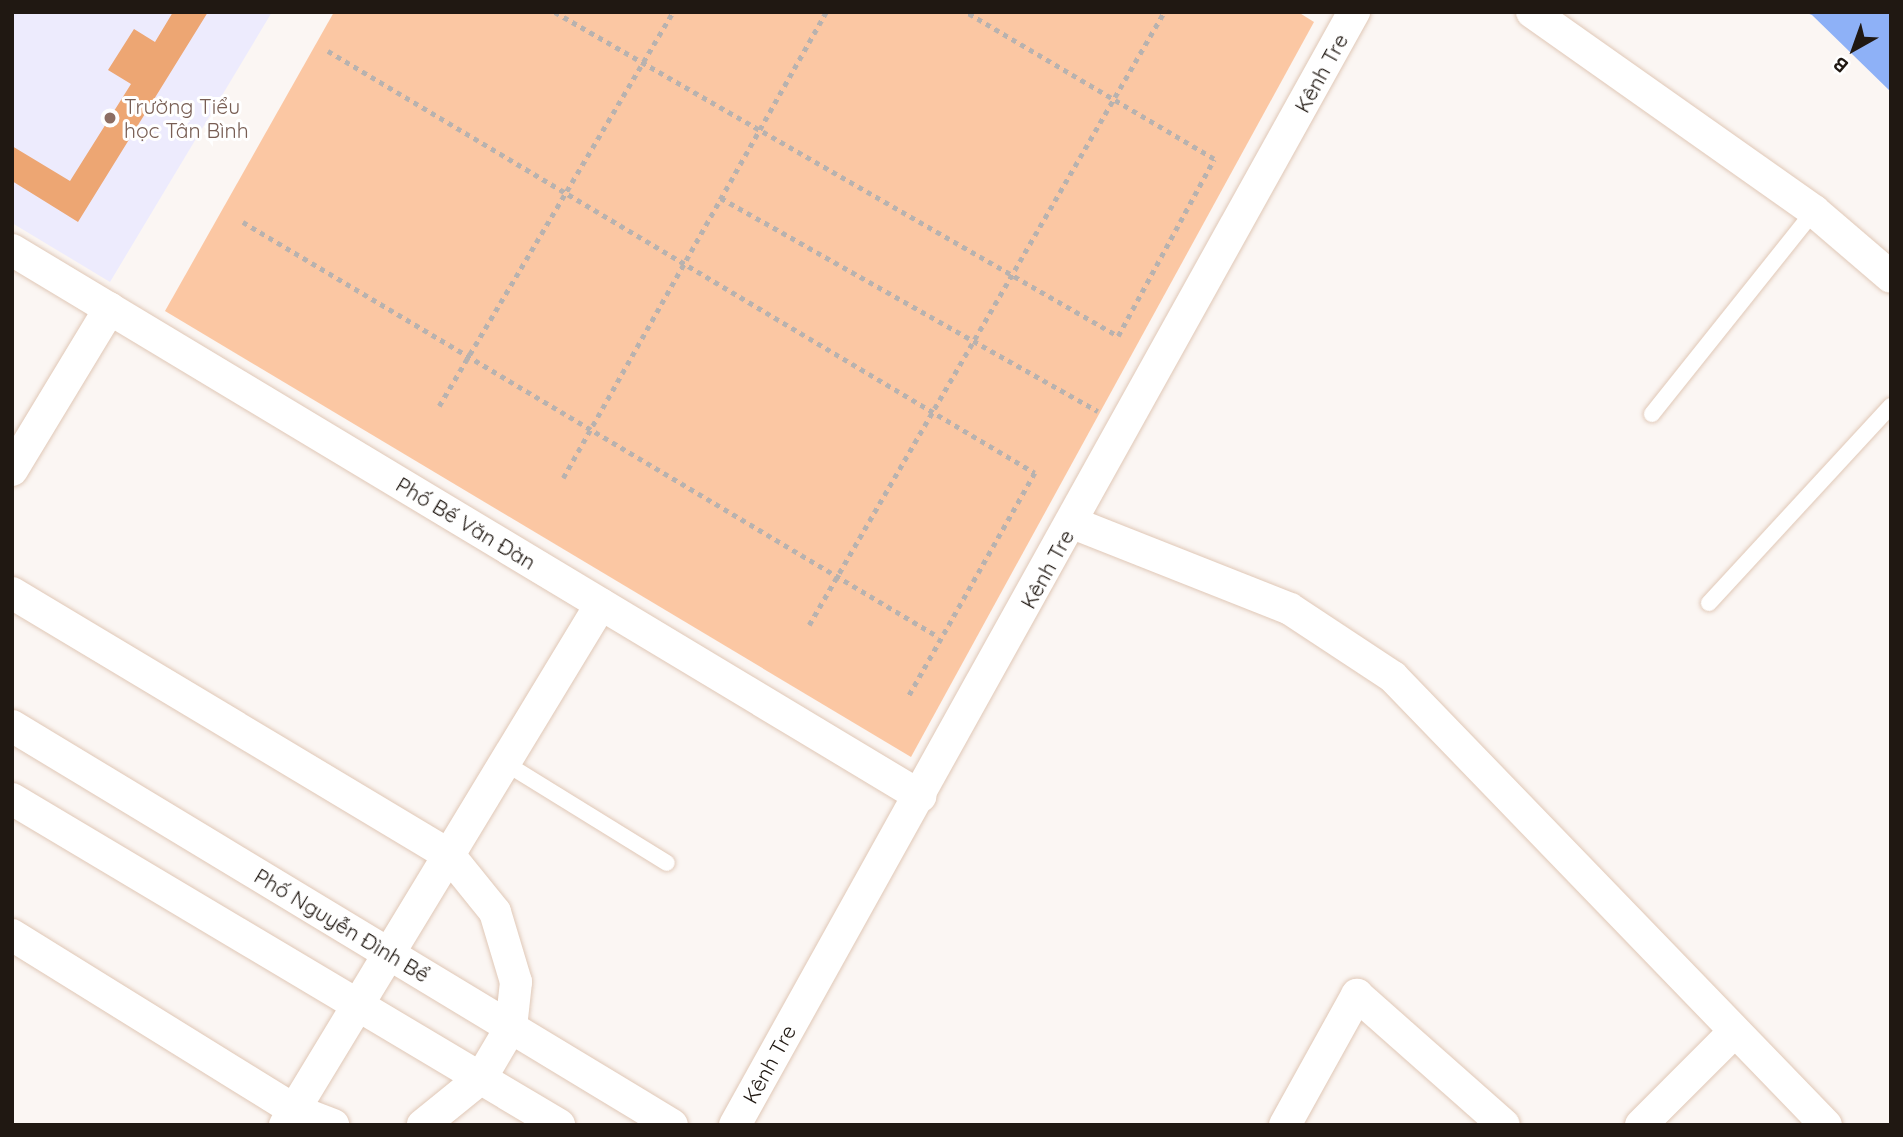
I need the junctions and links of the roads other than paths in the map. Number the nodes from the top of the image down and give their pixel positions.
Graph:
1 (1354, 12) edge
2 (1532, 12) edge
3 (1814, 211) junction
4 (12, 250) edge
5 (1891, 276) edge
6 (110, 309) junction
7 (1891, 406) edge
8 (1652, 414) dead end
9 (12, 470) edge
10 (1073, 523) junction
11 (12, 593) edge
12 (1709, 603) dead end
13 (601, 604) junction
14 (12, 726) edge
15 (505, 763) junction
16 (920, 796) junction
17 (12, 799) edge
18 (449, 855) junction
19 (667, 863) dead end
20 (12, 935) edge
21 (389, 953) junction
22 (357, 1005) junction
23 (511, 1027) junction
24 (1734, 1032) junction
25 (481, 1078) junction
26 (289, 1117) edge
27 (333, 1125) edge
28 (423, 1125) edge
29 (559, 1125) edge
30 (672, 1125) edge
31 (735, 1125) edge
32 (1285, 1125) edge
33 (1504, 1125) edge
34 (1641, 1125) edge
35 (1826, 1125) edge

1 - 10 street, Kênh Tre
2 - 3 street
3 - 5 street
3 - 8 lane
4 - 6 street, Phố Bế Văn Đàn
6 - 9 street
6 - 13 street, Phố Bế Văn Đàn
7 - 12 lane
10 - 16 street, Kênh Tre
10 - 24 street
11 - 18 street
13 - 15 street
13 - 16 street, Phố Bế Văn Đàn
14 - 21 street, Phố Nguyễn Đình Bể
15 - 18 street
15 - 19 lane
16 - 31 street, Kênh Tre
17 - 22 street
18 - 21 street
18 - 23 street
20 - 26 street
21 - 22 street
21 - 23 street, Phố Nguyễn Đình Bể
22 - 25 street
22 - 26 street
23 - 25 street
23 - 30 street, Phố Nguyễn Đình Bể
24 - 34 street
24 - 35 street
25 - 28 street
25 - 29 street
26 - 27 street
32 - 33 street

